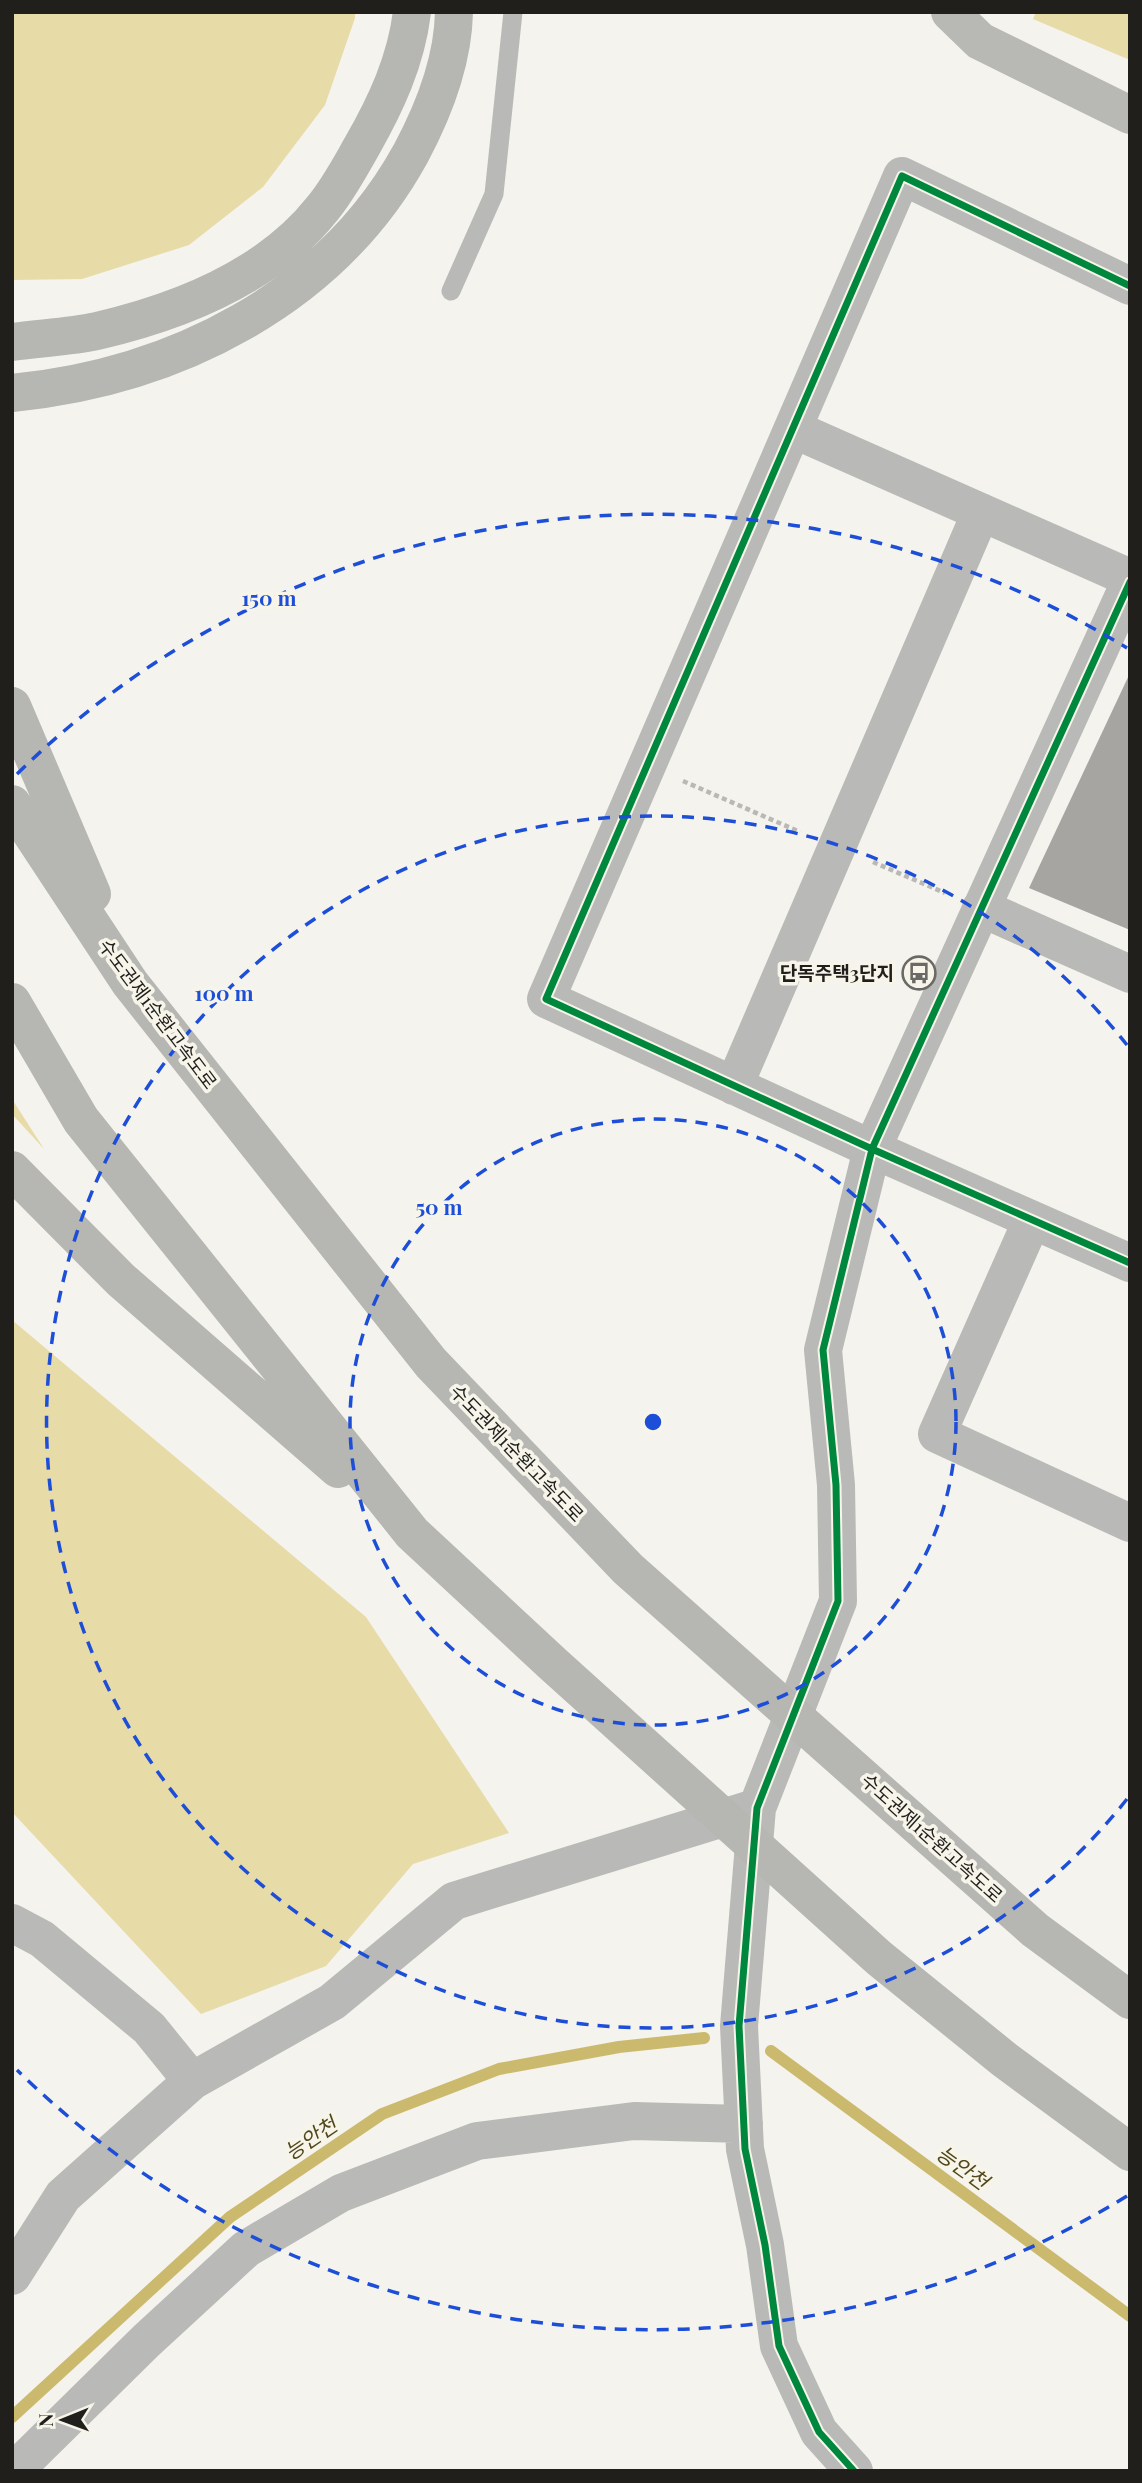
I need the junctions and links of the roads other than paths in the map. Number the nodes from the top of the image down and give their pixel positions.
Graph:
1 (412, 12) edge
2 (454, 12) edge
3 (513, 12) edge
4 (950, 12) edge
5 (1130, 115) edge
6 (1130, 286) edge
7 (451, 291) dead end
8 (12, 342) edge
9 (12, 393) edge
10 (793, 429) junction
11 (981, 512) junction
12 (1130, 580) edge
13 (12, 706) edge
14 (12, 804) edge
15 (981, 908) junction
16 (1130, 974) edge
17 (130, 983) junction
18 (12, 1002) edge
19 (734, 1086) junction
20 (872, 1149) junction
21 (12, 1170) edge
22 (1032, 1220) junction
23 (1130, 1263) edge
24 (1130, 1523) edge
25 (412, 1533) junction
26 (757, 1808) junction
27 (12, 1923) edge
28 (1130, 2000) edge
29 (192, 2081) junction
30 (744, 2124) junction
31 (1130, 2152) edge
32 (12, 2276) edge
33 (14, 2471) edge
34 (854, 2471) edge

1 - 8 highway
2 - 9 highway
3 - 7 lane
4 - 5 street
6 - 10 street
10 - 11 street
10 - 19 street
11 - 12 street
11 - 19 street
12 - 15 street
13 - 17 highway
14 - 17 highway, 수도권제1순환고속도로
15 - 16 street
15 - 20 street
17 - 28 highway, 수도권제1순환고속도로
18 - 25 highway
19 - 20 street
20 - 22 street
20 - 26 street
21 - 25 highway
22 - 23 street
22 - 24 street
25 - 31 highway
26 - 29 street
26 - 30 street
27 - 29 street
29 - 32 street
30 - 33 street
30 - 34 street

